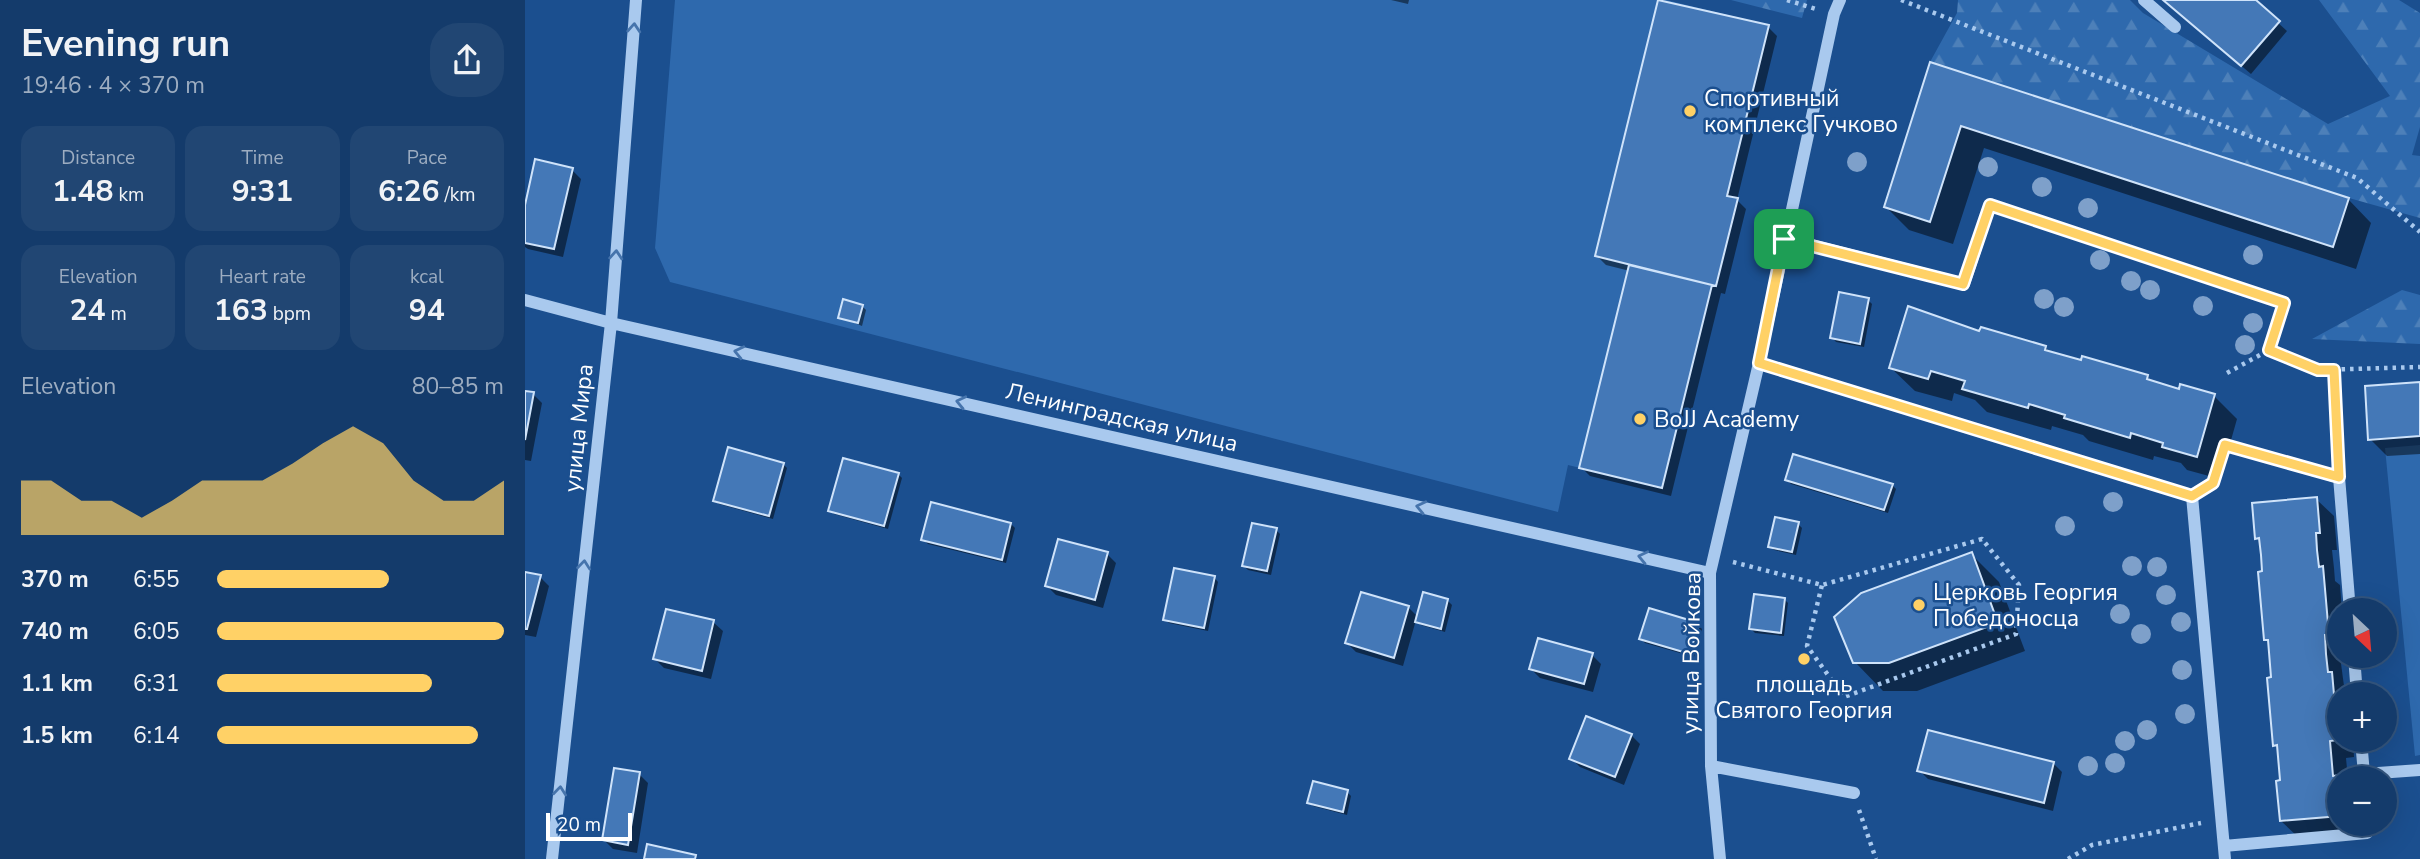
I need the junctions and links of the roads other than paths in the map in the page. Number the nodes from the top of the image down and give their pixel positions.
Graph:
1 (636, 0) edge
2 (1840, 0) edge
3 (2144, 0) edge
4 (2175, 27) dead end
5 (1784, 239) junction
6 (525, 300) edge
7 (2284, 303) road end
8 (611, 323) junction
9 (1759, 363) junction
10 (2192, 496) junction
11 (1710, 573) junction
12 (2349, 598) edge
13 (1711, 766) junction
14 (2420, 770) edge
15 (2397, 772) edge
16 (1854, 793) road end
17 (2346, 836) edge
18 (2224, 853) edge
19 (552, 859) edge
20 (1720, 859) edge

8 -> 1 street, улица Мира
2 - 5 street, улица Войкова
3 - 4 street
5 - 7 street
5 - 9 street, улица Войкова
6 - 8 street, Ленинградская улица
11 -> 8 street, Ленинградская улица
19 -> 8 street, улица Мира
9 - 10 street
9 - 11 street, улица Войкова
10 - 12 street
10 - 18 street
11 - 13 street, улица Войкова
13 - 16 street
13 - 20 street, улица Войкова
14 - 15 street
17 - 18 street

